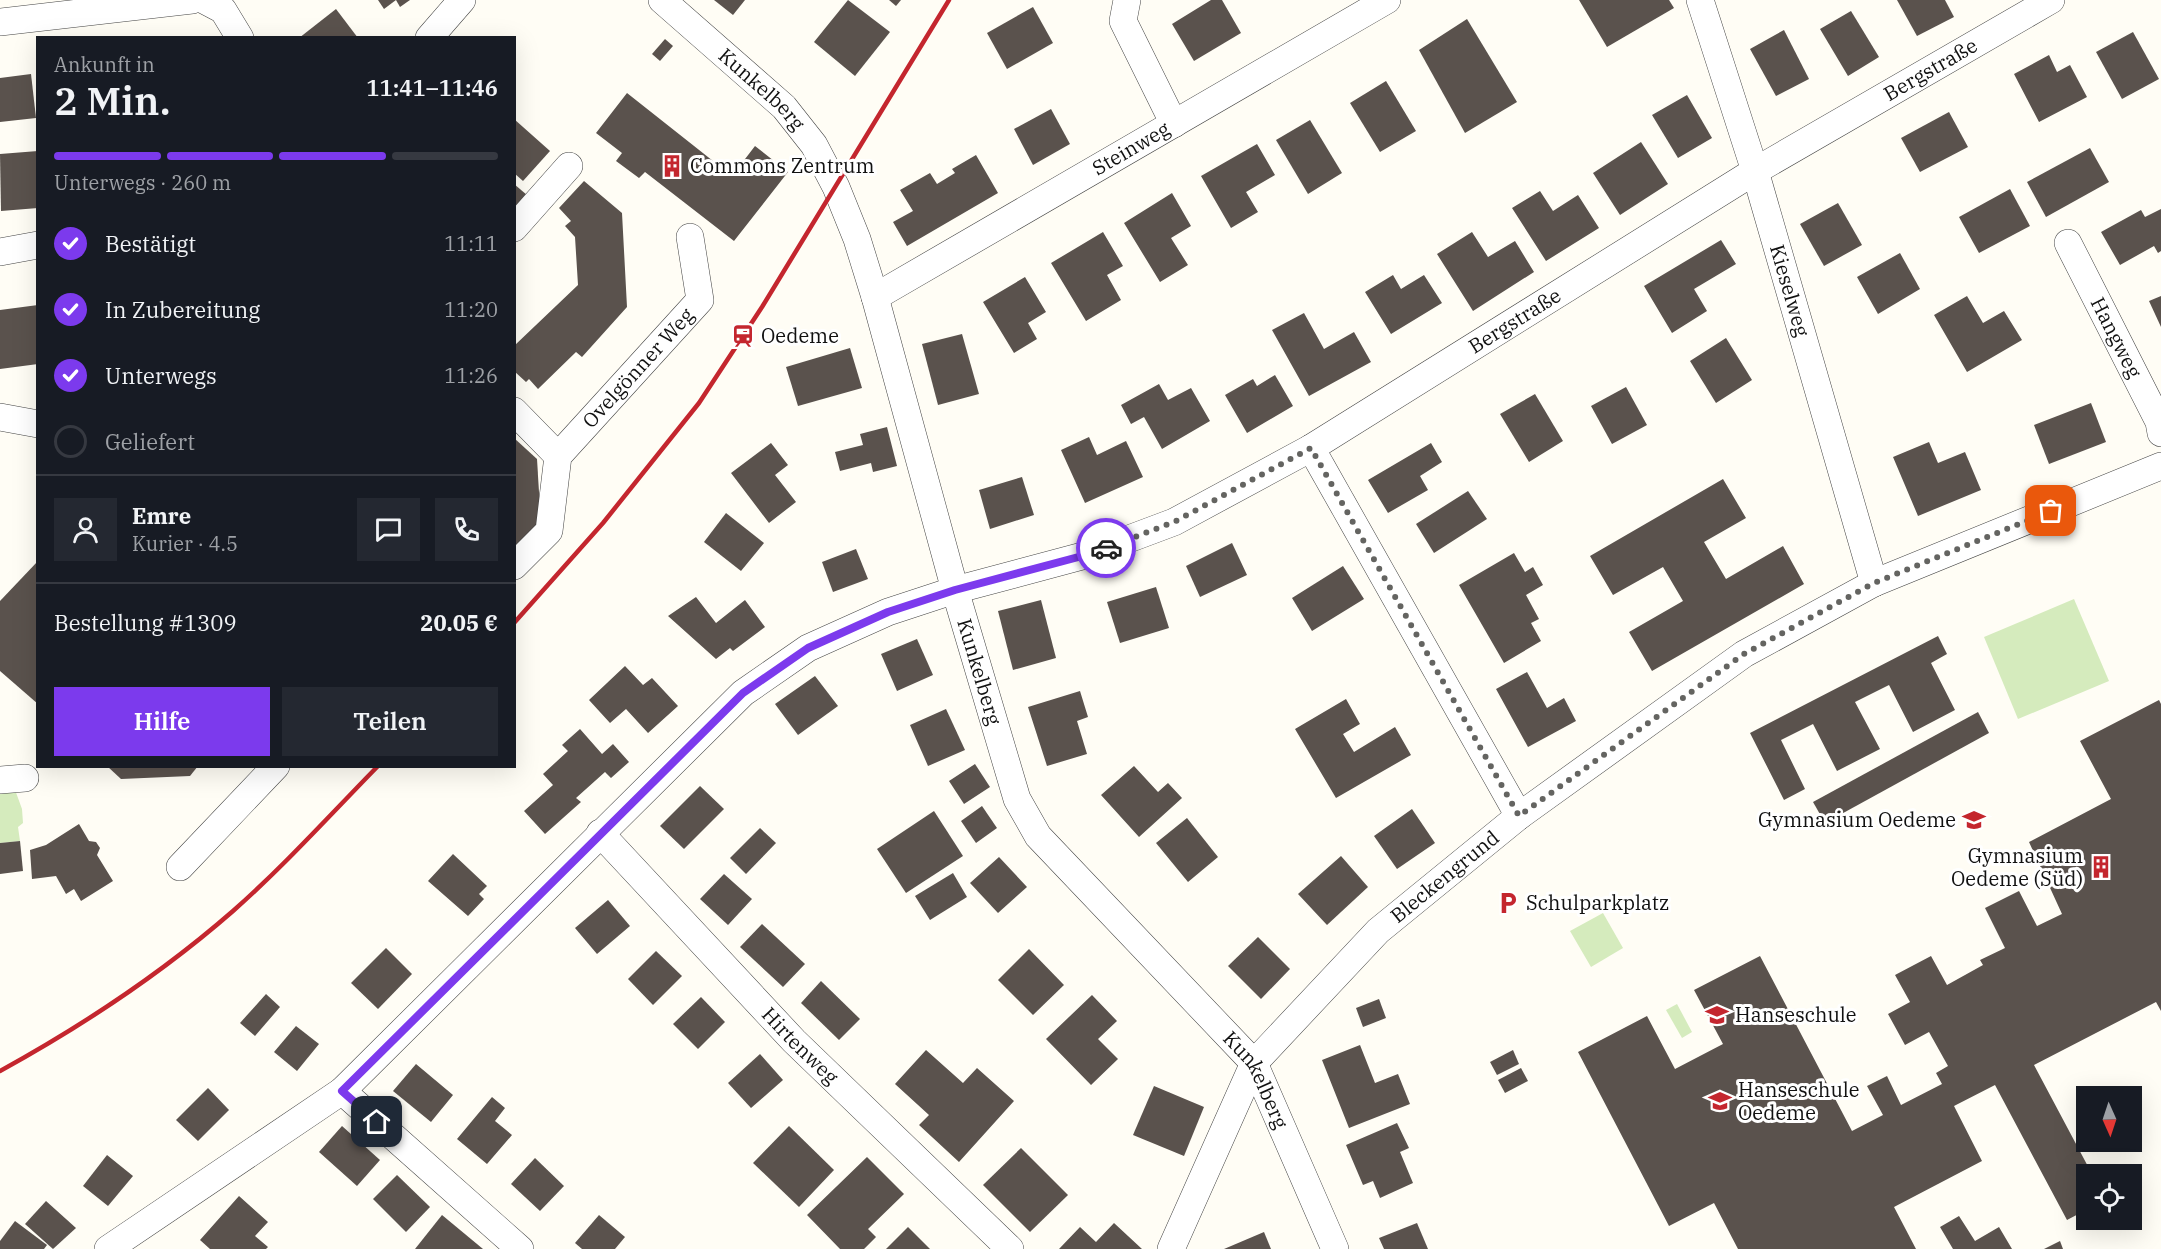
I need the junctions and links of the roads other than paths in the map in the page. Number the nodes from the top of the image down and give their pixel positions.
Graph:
1 (192, 0) edge
2 (204, 0) edge
3 (462, 0) edge
4 (662, 0) edge
5 (1127, 0) edge
6 (1387, 0) edge
7 (1700, 0) edge
8 (2051, 0) edge
9 (0, 22) edge
10 (239, 36) edge
11 (431, 36) edge
12 (1174, 124) junction
13 (569, 166) dead end
14 (1755, 171) junction
15 (516, 226) edge
16 (690, 237) dead end
17 (2068, 243) dead end
18 (36, 245) edge
19 (0, 252) edge
20 (875, 297) junction
21 (516, 413) edge
22 (0, 417) edge
23 (36, 424) edge
24 (2161, 433) edge
25 (1311, 448) junction
26 (558, 456) junction
27 (2161, 466) edge
28 (516, 564) edge
29 (1874, 583) junction
30 (955, 590) junction
31 (274, 768) edge
32 (1519, 816) junction
33 (600, 833) junction
34 (180, 867) dead end
35 (1254, 1063) junction
36 (342, 1091) junction
37 (108, 1249) edge
38 (520, 1249) edge
39 (1010, 1249) edge
40 (1171, 1249) edge
41 (1335, 1249) edge

1 - 9 street
2 - 10 street
3 - 11 street
4 - 20 street, Kunkelberg
5 - 12 street
6 - 12 street, Steinweg
7 - 14 street, Kieselweg
8 - 14 street, Bergstraße
12 - 20 street, Steinweg
13 - 15 street
14 - 25 street, Bergstraße
14 - 29 street, Kieselweg
16 - 26 street, Ovelgönner Weg
17 - 24 street, Hangweg
18 - 19 street
20 - 30 street, Kunkelberg
21 - 26 street
22 - 23 street
25 - 30 street, Bergstraße
25 - 32 street
26 - 28 street
27 - 29 street, Bleckengrund
29 - 32 street, Bleckengrund
30 - 33 street, Bergstraße
30 - 35 street, Kunkelberg
31 - 34 street
32 - 35 street, Bleckengrund
33 - 36 street, Bergstraße
33 - 39 street, Hirtenweg
35 - 40 street, Bleckengrund
35 - 41 street, Kunkelberg
36 - 37 street, Bergstraße
36 - 38 street

